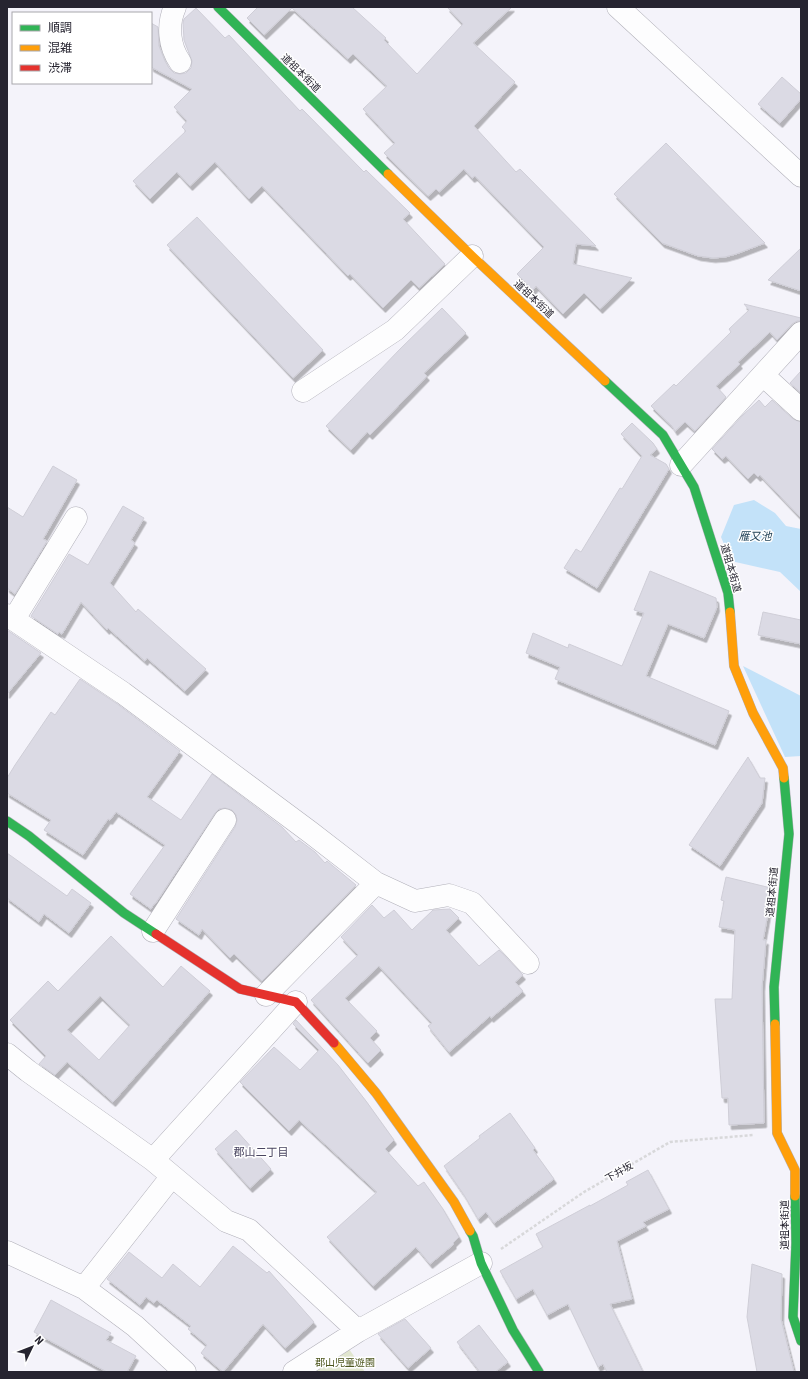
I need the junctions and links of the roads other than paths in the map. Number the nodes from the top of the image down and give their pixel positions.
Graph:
1 (175, 7) edge
2 (218, 7) edge
3 (618, 7) edge
4 (180, 62) dead end
5 (801, 176) edge
6 (472, 256) junction
7 (801, 333) edge
8 (763, 375) junction
9 (302, 391) dead end
10 (801, 410) edge
11 (681, 465) junction
12 (76, 518) dead end
13 (10, 617) edge
14 (225, 820) dead end
15 (7, 821) edge
16 (376, 883) junction
17 (153, 931) junction
18 (528, 963) dead end
19 (266, 995) junction
20 (296, 1002) junction
21 (7, 1054) edge
22 (153, 1160) junction
23 (796, 1163) edge
24 (172, 1176) junction
25 (7, 1252) edge
26 (481, 1263) junction
27 (84, 1288) junction
28 (358, 1331) junction
29 (801, 1341) edge
30 (185, 1372) edge
31 (294, 1372) edge
32 (539, 1372) edge

1 - 4 street
2 - 6 street, 道祖本街道
3 - 5 street
6 - 9 street
6 - 11 street, 道祖本街道
7 - 8 street
8 - 10 street
8 - 11 street
11 - 23 street, 道祖本街道
12 - 13 street
13 - 16 street
14 - 17 street
15 - 17 street
16 - 18 street
16 - 19 street
17 - 19 street
19 - 20 street
20 - 22 street
20 - 26 street
21 - 22 street
22 - 24 street
23 - 29 street, 道祖本街道
24 - 27 street
24 - 28 street
25 - 27 street
26 - 28 street
26 - 32 street
27 - 30 street
28 - 31 street

